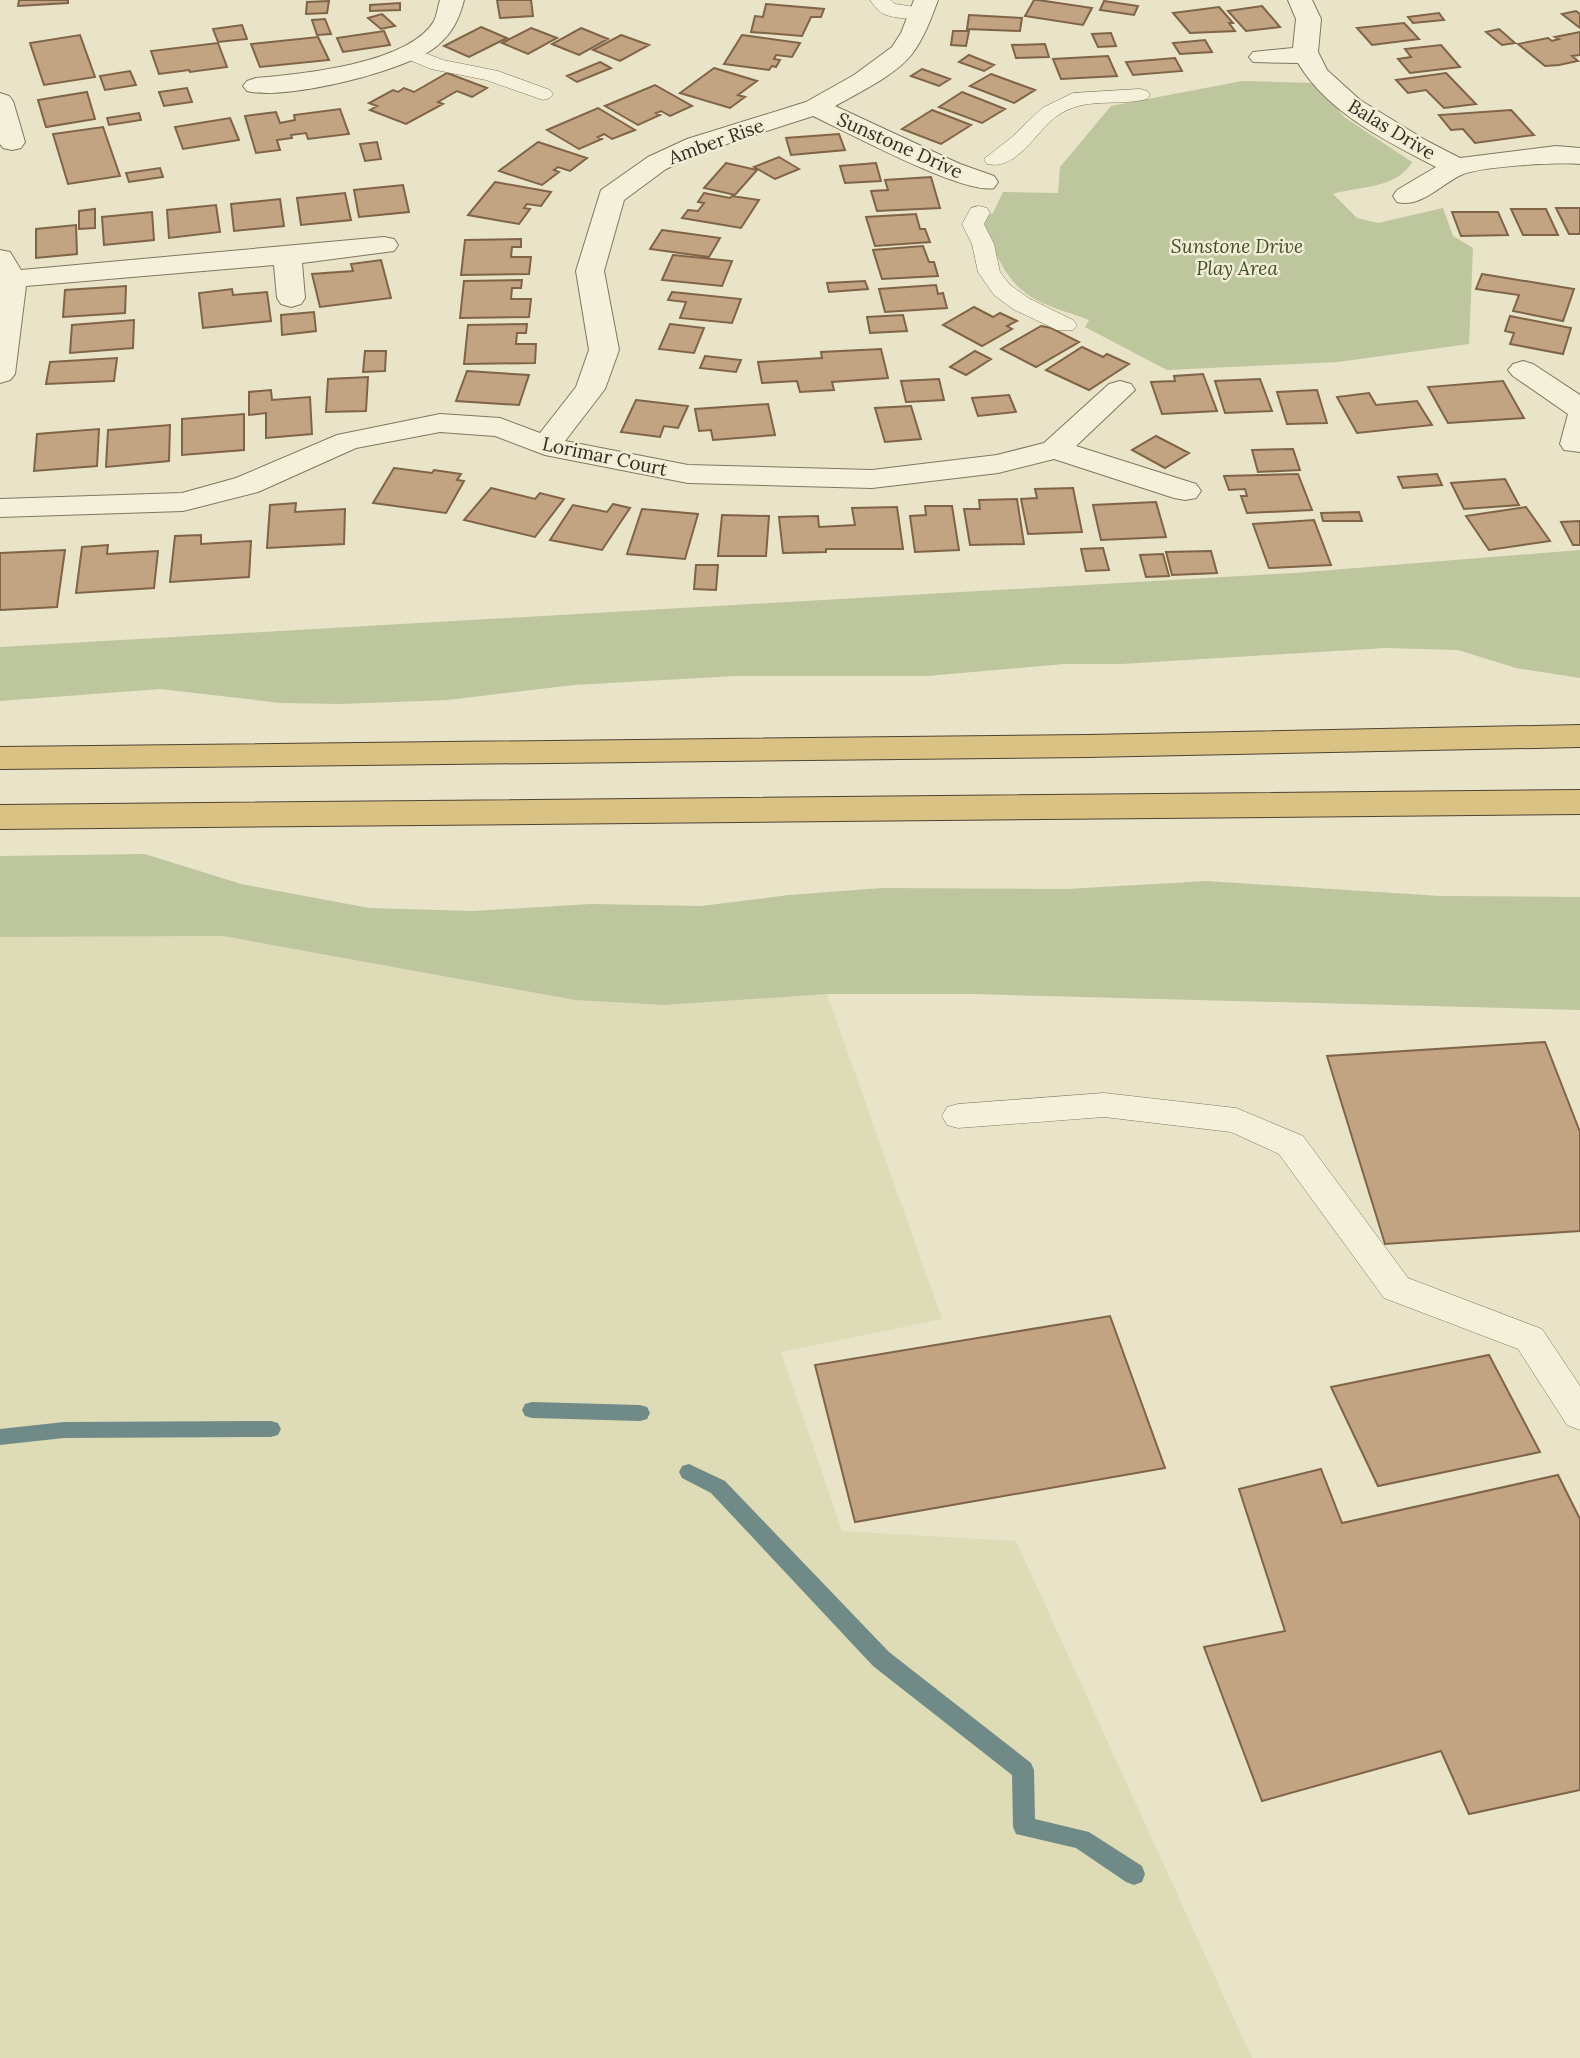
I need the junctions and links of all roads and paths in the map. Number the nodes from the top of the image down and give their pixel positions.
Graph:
1 (452, 0) edge
2 (880, 0) edge
3 (1300, 0) edge
4 (923, 7) edge
5 (407, 52) junction
6 (1306, 55) junction
7 (1262, 57) dead end
8 (339, 77) junction
9 (256, 86) dead end
10 (543, 94) dead end
11 (1140, 95) dead end
12 (350, 100) dead end
13 (0, 101) edge
14 (815, 107) junction
15 (12, 142) dead end
16 (1580, 156) edge
17 (1455, 167) junction
18 (990, 170) junction
19 (1408, 196) dead end
20 (979, 213) joint
21 (384, 244) dead end
22 (287, 256) junction
23 (7, 269) edge
24 (291, 298) dead end
25 (1065, 325) dead end
26 (1523, 370) dead end
27 (0, 374) edge
28 (1120, 390) dead end
29 (1580, 410) edge
30 (545, 446) junction
31 (1055, 449) junction
32 (1185, 491) dead end
33 (0, 508) edge
34 (1580, 731) edge
35 (1527, 736) junction
36 (1580, 736) edge
37 (0, 758) edge
38 (1580, 802) edge
39 (1506, 803) junction
40 (1580, 812) edge
41 (0, 817) edge
42 (958, 1116) dead end
43 (1580, 1415) edge

1 - 5 street
2 - 4 lane
3 - 6 street
4 - 14 street, Amber Rise
5 - 8 street
5 - 10 lane
6 - 7 street
6 - 17 street, Balas Drive
8 - 9 street
8 - 12 street
11 - 18 lane
13 - 15 street
14 - 18 street, Sunstone Drive
14 - 30 street, Amber Rise
16 - 17 street, Balas Drive
17 - 19 street, Balas Drive
18 - 20 street, Sunstone Drive
20 - 25 lane
21 - 22 street
22 - 23 street
22 - 24 street
23 - 27 street
26 - 29 street
28 - 31 street, Lorimar Court
30 - 31 street, Lorimar Court
30 - 33 street, Lorimar Court
31 - 32 street
34 - 35 highway
35 - 36 highway
35 - 37 highway
38 - 39 highway
39 - 40 highway
39 - 41 highway
42 - 43 lane

